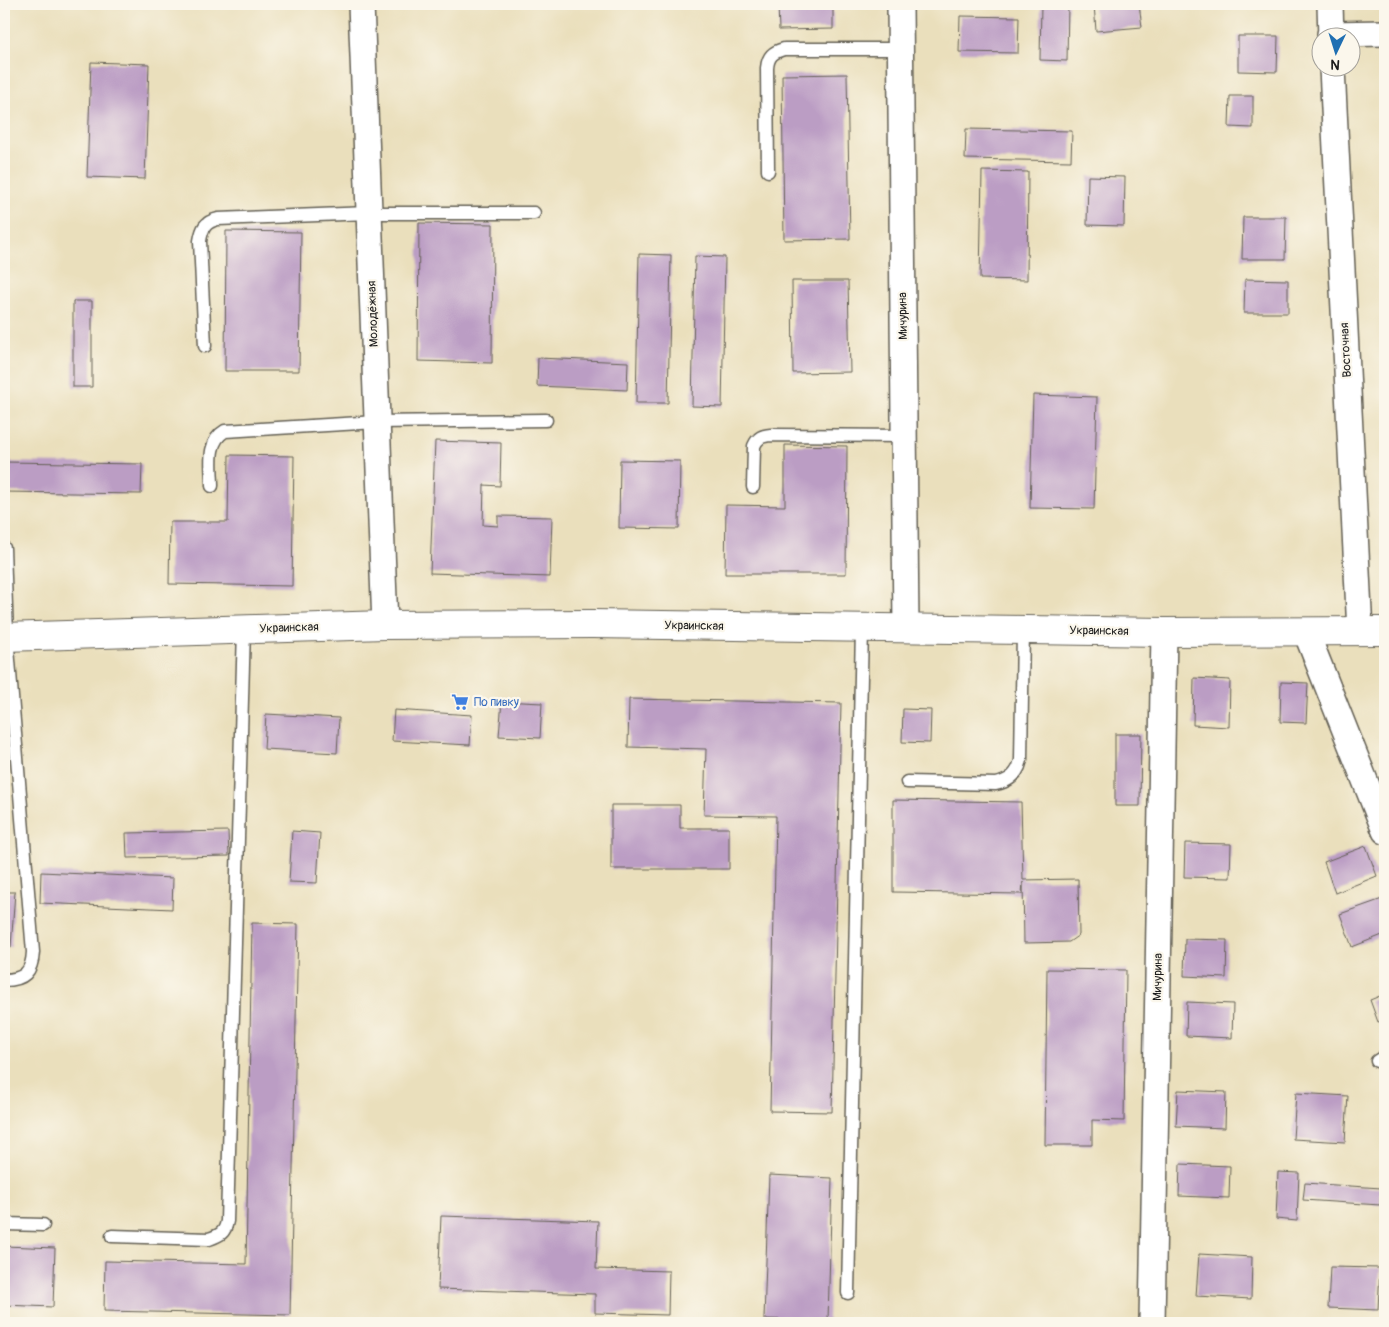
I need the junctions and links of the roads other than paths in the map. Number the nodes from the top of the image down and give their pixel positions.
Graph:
1 (361, 4) edge
2 (900, 4) edge
3 (1330, 4) edge
4 (1330, 28) edge
5 (1385, 33) edge
6 (1362, 34) edge
7 (900, 49) junction
8 (1333, 78) edge
9 (768, 171) dead end
10 (369, 213) junction
11 (534, 213) dead end
12 (205, 346) dead end
13 (546, 420) dead end
14 (377, 422) junction
15 (904, 436) junction
16 (212, 486) dead end
17 (753, 487) dead end
18 (4, 548) edge
19 (385, 625) junction
20 (862, 628) junction
21 (906, 628) junction
22 (244, 629) junction
23 (1023, 630) junction
24 (1164, 632) junction
25 (1306, 632) junction
26 (1372, 632) edge
27 (6, 637) edge
28 (907, 782) dead end
29 (1385, 831) edge
30 (4, 980) edge
31 (4, 1224) edge
32 (43, 1225) dead end
33 (112, 1236) dead end
34 (848, 1293) dead end
35 (1152, 1323) edge

1 - 10 street, Молодёжная
2 - 7 street, Мичурина
3 - 4 street
5 - 6 street
7 - 9 lane
7 - 15 street, Мичурина
8 - 26 street, Восточная
10 - 11 lane
10 - 12 lane
10 - 14 street, Молодёжная
13 - 14 lane
14 - 16 lane
14 - 19 street, Молодёжная
15 - 17 lane
15 - 21 street, Мичурина
18 - 27 lane
19 - 20 street, Украинская
19 - 22 street, Украинская
20 - 21 street, Украинская
20 - 34 lane
21 - 23 street, Украинская
22 - 27 street, Украинская
22 - 33 lane
23 - 24 street, Украинская
23 - 28 lane
24 - 25 street, Украинская
24 - 35 street, Мичурина
25 - 26 street, Украинская
25 - 29 street
27 - 30 lane
31 - 32 lane

